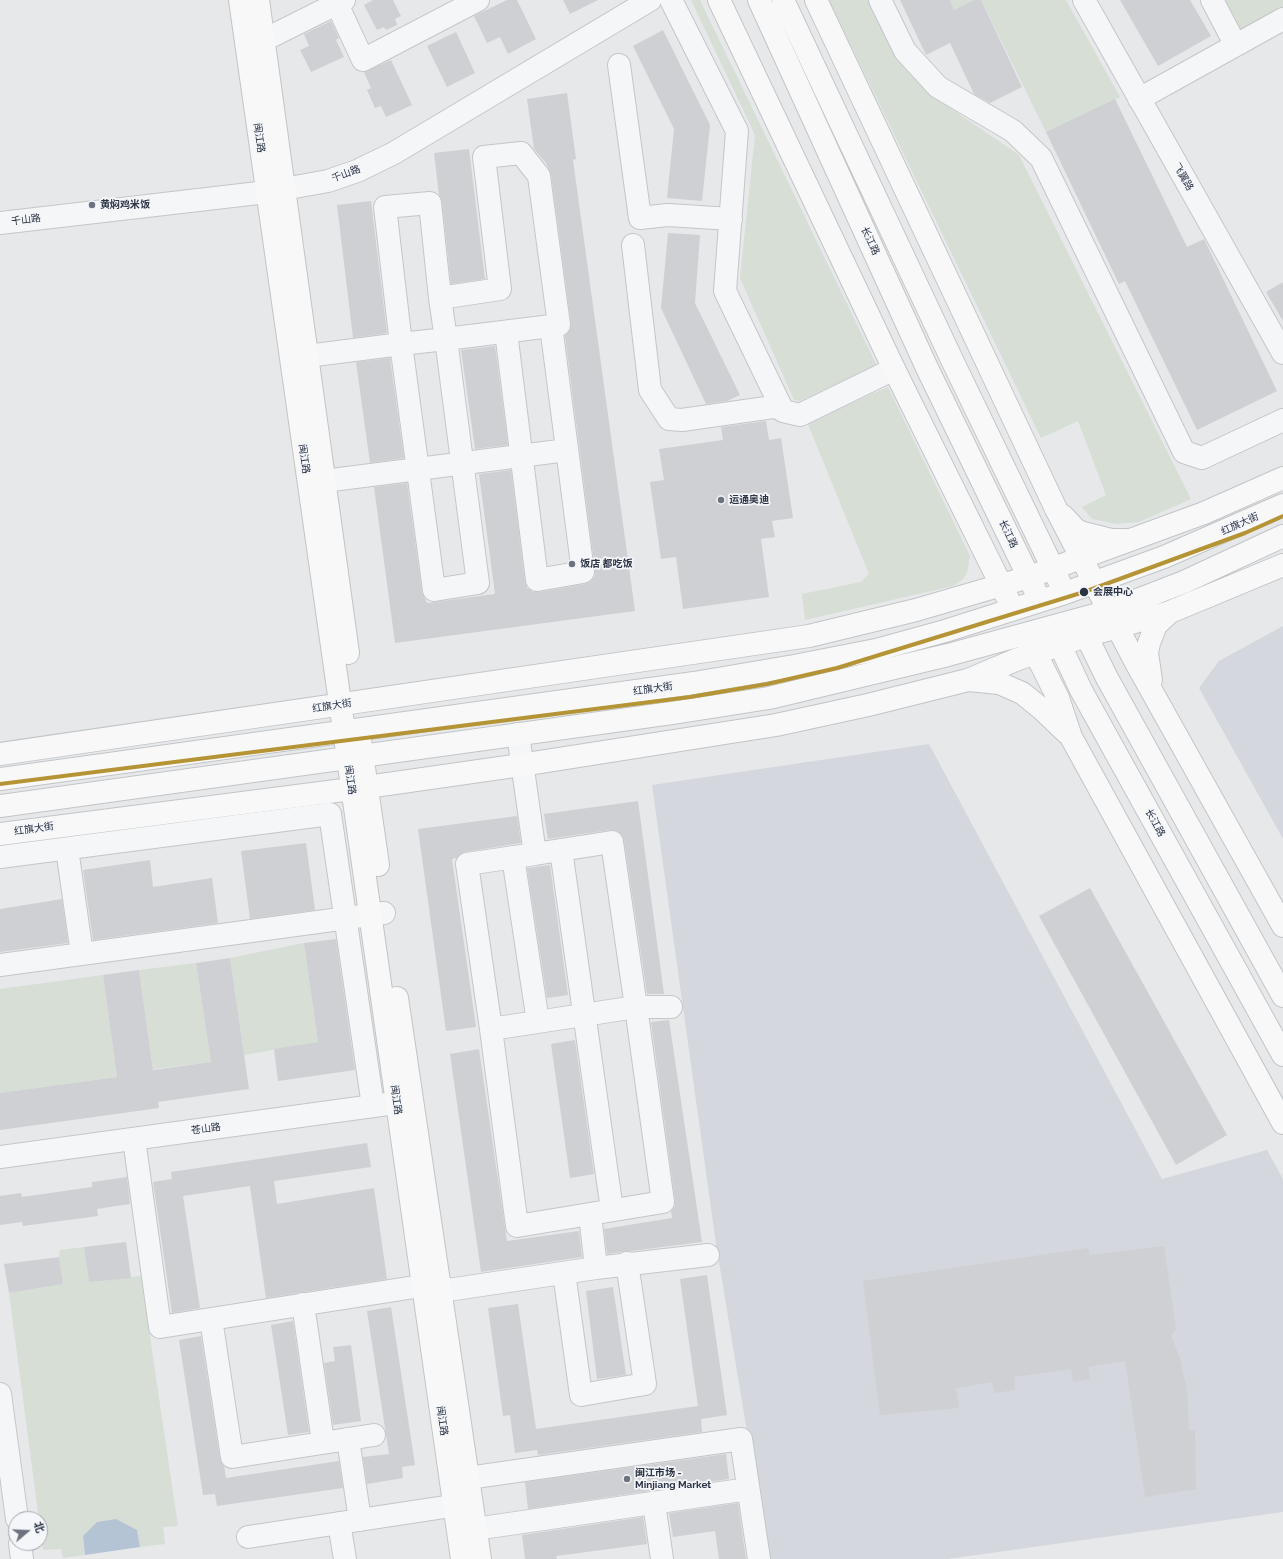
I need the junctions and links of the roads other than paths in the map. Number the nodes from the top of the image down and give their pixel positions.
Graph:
1 (240, 0) edge
2 (258, 0) edge
3 (478, 0) edge
4 (650, 0) edge
5 (670, 0) edge
6 (719, 0) edge
7 (759, 0) edge
8 (783, 0) edge
9 (816, 0) edge
10 (880, 0) edge
11 (1084, 0) edge
12 (1212, 0) edge
13 (340, 2) edge
14 (1283, 19) edge
15 (264, 40) junction
16 (1236, 44) junction
17 (619, 65) dead end
18 (1139, 99) junction
19 (276, 191) junction
20 (731, 219) junction
21 (0, 223) edge
22 (633, 245) dead end
23 (440, 298) junction
24 (551, 326) junction
25 (506, 332) junction
26 (446, 339) junction
27 (401, 344) junction
28 (1283, 353) edge
29 (307, 356) junction
30 (894, 368) junction
31 (780, 406) junction
32 (1283, 420) edge
33 (567, 450) junction
34 (522, 455) junction
35 (462, 464) junction
36 (418, 469) junction
37 (1283, 478) edge
38 (324, 481) junction
39 (1283, 505) edge
40 (1056, 509) junction
41 (972, 524) junction
42 (1283, 536) edge
43 (1134, 539) junction
44 (1082, 558) junction
45 (1283, 565) edge
46 (1053, 568) junction
47 (1029, 577) junction
48 (1095, 582) junction
49 (1001, 586) junction
50 (1065, 593) junction
51 (957, 598) junction
52 (1041, 602) junction
53 (1013, 610) junction
54 (1170, 612) junction
55 (1113, 619) junction
56 (1082, 627) junction
57 (1026, 635) junction
58 (1056, 636) junction
59 (1036, 654) junction
60 (968, 680) junction
61 (348, 704) junction
62 (1160, 706) junction
63 (351, 731) junction
64 (518, 734) junction
65 (1071, 737) junction
66 (0, 754) edge
67 (355, 757) junction
68 (522, 765) junction
69 (0, 779) edge
70 (359, 787) junction
71 (0, 806) edge
72 (85, 822) junction
73 (0, 834) edge
74 (77, 847) junction
75 (561, 850) junction
76 (535, 854) junction
77 (0, 857) edge
78 (513, 857) junction
79 (377, 914) junction
80 (347, 918) junction
81 (1283, 926) edge
82 (82, 954) junction
83 (0, 965) edge
84 (1283, 996) edge
85 (636, 1007) junction
86 (671, 1007) dead end
87 (585, 1014) junction
88 (538, 1022) junction
89 (490, 1029) junction
90 (1283, 1055) edge
91 (405, 1101) junction
92 (373, 1106) junction
93 (1283, 1123) edge
94 (134, 1139) junction
95 (0, 1158) edge
96 (612, 1210) junction
97 (590, 1214) junction
98 (708, 1255) dead end
99 (627, 1264) junction
100 (596, 1268) junction
101 (564, 1273) junction
102 (434, 1286) junction
103 (303, 1304) junction
104 (211, 1319) junction
105 (0, 1394) edge
106 (2, 1426) edge
107 (374, 1435) dead end
108 (348, 1439) junction
109 (323, 1442) junction
110 (468, 1478) junction
111 (748, 1489) junction
112 (654, 1503) junction
113 (463, 1504) junction
114 (16, 1511) edge
115 (350, 1521) junction
116 (475, 1529) junction
117 (248, 1537) dead end
118 (344, 1559) edge
119 (462, 1559) edge
120 (480, 1559) edge
121 (662, 1559) edge
122 (758, 1559) edge

1 - 19 main road, 闽江路
2 - 15 main road, 闽江路
3 - 13 street
4 - 19 street, 千山路
5 - 20 street
6 - 30 main road
7 - 47 main road, 长江路
8 - 46 main road
9 - 40 main road
10 - 32 street
11 - 18 street, 飞翼路
12 - 16 street
13 - 15 street
14 - 16 street
15 - 19 main road, 闽江路
16 - 18 street
17 - 20 street
18 - 28 street, 飞翼路
19 - 21 street, 千山路
19 - 29 main road, 闽江路
19 - 61 main road, 闽江路
20 - 31 street
22 - 31 street
23 - 24 street
23 - 26 street
23 - 27 street
24 - 25 street
24 - 33 street
25 - 26 street
25 - 34 street
26 - 27 street
26 - 35 street
27 - 29 street
27 - 36 street
29 - 38 main road, 闽江路
30 - 31 street
30 - 41 main road
33 - 34 street
33 - 34 street
34 - 35 street
35 - 36 street
35 - 36 street
36 - 38 street
37 - 43 main road, 红旗大街
38 - 61 main road, 闽江路
39 - 48 main road, 红旗大街
40 - 43 main road
40 - 44 main road
41 - 49 main road
41 - 51 main road
42 - 55 main road, 红旗大街
43 - 44 main road, 红旗大街
44 - 46 main road, 红旗大街
44 - 48 main road
45 - 54 main road, 红旗大街
46 - 47 main road, 红旗大街
46 - 50 main road
47 - 49 main road, 红旗大街
47 - 52 main road, 长江路
48 - 50 main road, 红旗大街
48 - 55 main road
49 - 51 main road, 红旗大街
49 - 53 main road
50 - 52 main road, 红旗大街
50 - 56 main road
51 - 61 main road, 红旗大街
52 - 53 main road, 红旗大街
52 - 58 main road, 长江路
53 - 57 main road
53 - 63 main road, 红旗大街
54 - 55 main road, 红旗大街
54 - 62 main road
55 - 56 main road, 红旗大街
55 - 62 main road
56 - 58 main road, 红旗大街
56 - 84 main road
57 - 58 main road, 红旗大街
57 - 59 main road
57 - 64 main road, 红旗大街
58 - 59 main road, 红旗大街
58 - 90 main road, 长江路
59 - 60 main road, 红旗大街
59 - 65 main road
60 - 65 main road
60 - 68 main road, 红旗大街
61 - 63 main road, 闽江路
61 - 66 main road, 红旗大街
62 - 81 main road
63 - 67 main road, 闽江路
63 - 69 main road, 红旗大街
64 - 67 main road, 红旗大街
64 - 68 street
65 - 93 main road
67 - 70 main road, 闽江路
67 - 71 main road, 红旗大街
68 - 70 main road, 红旗大街
68 - 76 street
70 - 72 main road, 红旗大街
70 - 79 main road, 闽江路
72 - 73 main road, 红旗大街
72 - 74 street
74 - 77 street
74 - 80 street
74 - 82 street
75 - 76 street
75 - 85 street
75 - 87 street
76 - 78 street
78 - 88 street
78 - 89 street
79 - 80 street
79 - 91 main road, 闽江路
80 - 82 street
80 - 92 street
82 - 83 street
85 - 86 street
85 - 87 street
85 - 96 street
87 - 88 street
87 - 96 street
88 - 89 street
89 - 97 street
91 - 92 street, 苍山路
91 - 102 main road, 闽江路
92 - 94 street, 苍山路
94 - 95 street, 苍山路
94 - 104 street
96 - 97 street
97 - 100 street
98 - 99 street
99 - 100 street
99 - 101 street
100 - 101 street
101 - 102 street
102 - 103 street
102 - 110 main road, 闽江路
102 - 113 main road, 闽江路
103 - 104 street
103 - 109 street
104 - 109 street
105 - 106 street
106 - 114 street
107 - 108 street
108 - 109 street
108 - 115 street
110 - 111 street
110 - 113 main road, 闽江路
111 - 112 street
111 - 122 street
112 - 116 street
112 - 121 street
113 - 115 street
113 - 116 main road, 闽江路
113 - 119 main road, 闽江路
115 - 117 street
115 - 118 street
116 - 120 main road, 闽江路

